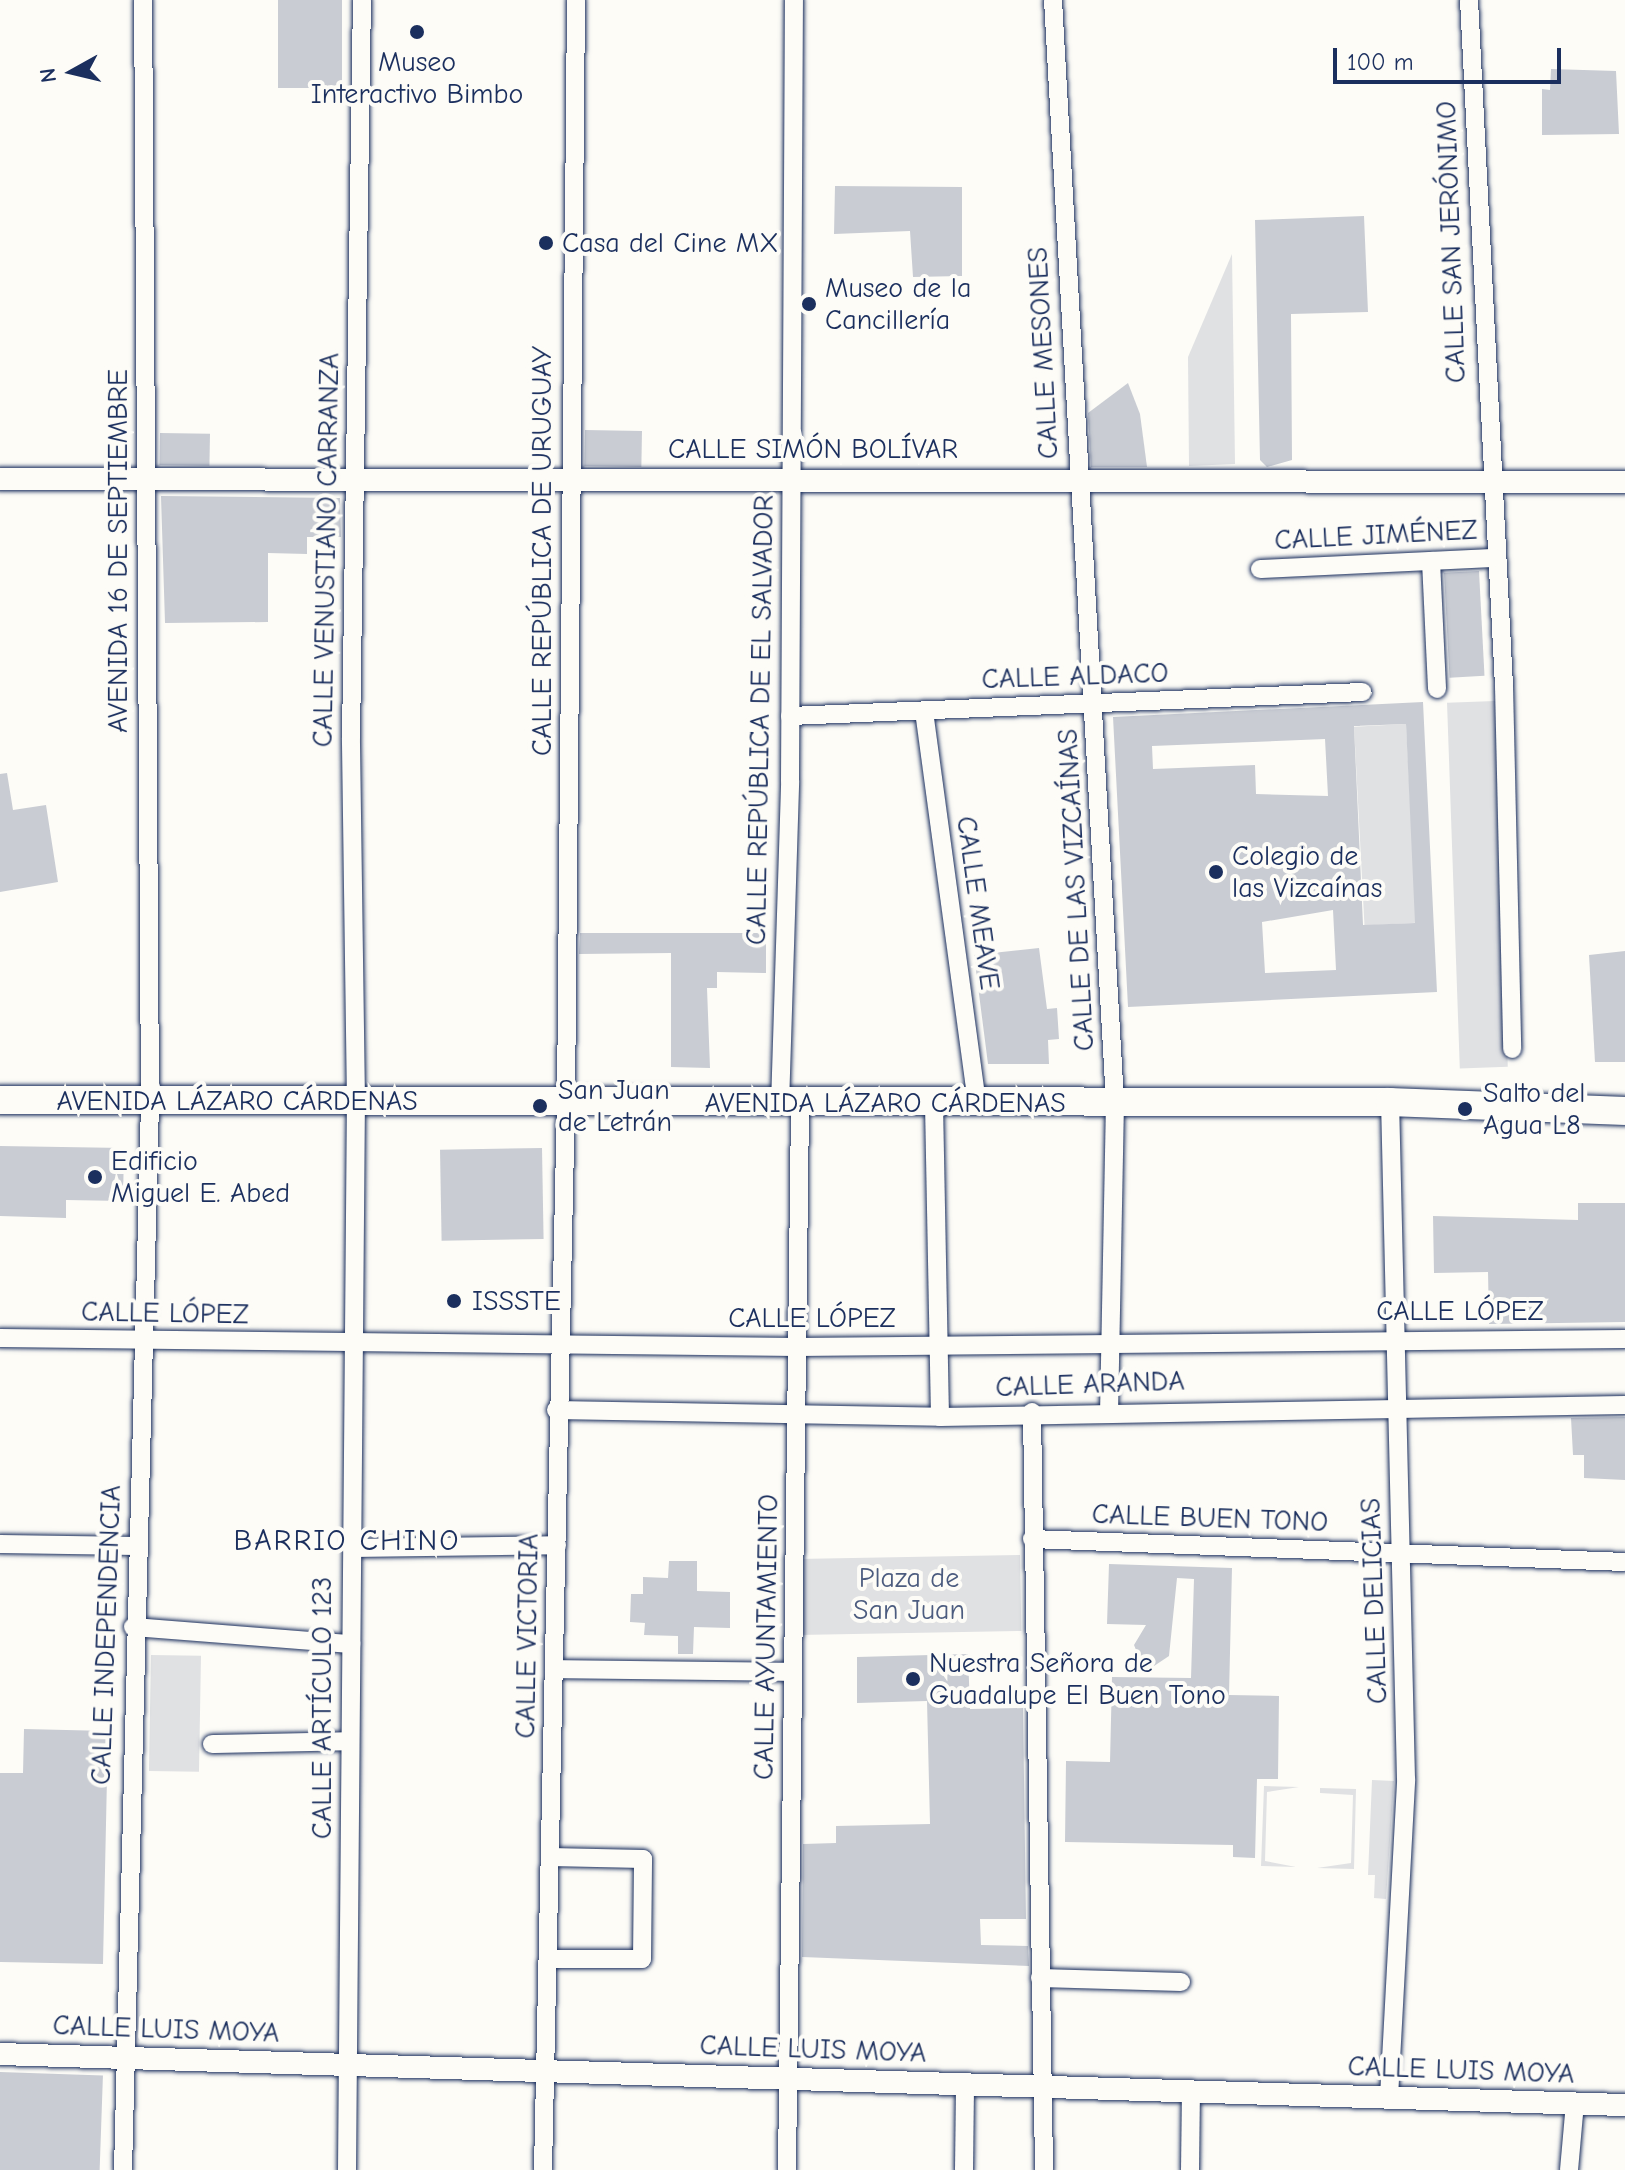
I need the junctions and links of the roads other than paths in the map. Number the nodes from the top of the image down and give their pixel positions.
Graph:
1 (143, 0) edge
2 (362, 0) edge
3 (576, 0) edge
4 (794, 0) edge
5 (1053, 0) edge
6 (1469, 0) edge
7 (145, 478) junction
8 (354, 478) junction
9 (570, 478) junction
10 (791, 478) junction
11 (0, 479) edge
12 (1077, 480) junction
13 (1488, 481) junction
14 (1625, 482) edge
15 (1494, 558) junction
16 (1431, 561) junction
17 (1260, 569) dead end
18 (1437, 689) dead end
19 (1362, 692) dead end
20 (1095, 704) junction
21 (924, 711) junction
22 (790, 716) junction
23 (1512, 1049) dead end
24 (0, 1100) edge
25 (150, 1101) junction
26 (356, 1102) junction
27 (566, 1102) junction
28 (1115, 1102) junction
29 (1390, 1102) junction
30 (977, 1103) junction
31 (934, 1104) junction
32 (790, 1105) junction
33 (1625, 1111) edge
34 (0, 1338) edge
35 (1394, 1339) junction
36 (1625, 1339) edge
37 (145, 1340) junction
38 (1110, 1343) junction
39 (353, 1344) junction
40 (939, 1345) junction
41 (556, 1347) junction
42 (797, 1347) junction
43 (1625, 1405) edge
44 (1395, 1408) junction
45 (1109, 1409) junction
46 (556, 1410) junction
47 (1032, 1412) junction
48 (796, 1416) junction
49 (940, 1417) junction
50 (1032, 1539) junction
51 (0, 1544) edge
52 (557, 1545) junction
53 (136, 1546) junction
54 (352, 1548) junction
55 (1400, 1553) junction
56 (1625, 1562) edge
57 (133, 1627) junction
58 (351, 1644) junction
59 (554, 1669) junction
60 (793, 1672) junction
61 (350, 1741) junction
62 (212, 1744) dead end
63 (550, 1857) junction
64 (548, 1959) junction
65 (1040, 1978) junction
66 (1181, 1982) dead end
67 (0, 2054) edge
68 (123, 2058) junction
69 (348, 2065) junction
70 (546, 2071) junction
71 (788, 2079) junction
72 (965, 2084) junction
73 (1041, 2086) junction
74 (1191, 2091) junction
75 (1389, 2097) junction
76 (1575, 2103) junction
77 (1625, 2105) edge
78 (123, 2170) edge
79 (347, 2170) edge
80 (543, 2170) edge
81 (787, 2170) edge
82 (964, 2170) edge
83 (1044, 2170) edge
84 (1190, 2170) edge
85 (1569, 2170) edge

1 - 7 street, AVENIDA 16 DE SEPTIEMBRE
2 - 8 street, CALLE VENUSTIANO CARRANZA
3 - 9 street, CALLE REPÚBLICA DE URUGUAY
4 - 10 street, CALLE REPÚBLICA DE EL SALVADOR
5 - 12 street, CALLE MESONES
6 - 13 street, CALLE SAN JERÓNIMO
7 - 8 street, CALLE SIMÓN BOLÍVAR
7 - 11 street, CALLE SIMÓN BOLÍVAR
7 - 25 street, AVENIDA 16 DE SEPTIEMBRE
8 - 9 street, CALLE SIMÓN BOLÍVAR
8 - 26 street, CALLE VENUSTIANO CARRANZA
9 - 10 street, CALLE SIMÓN BOLÍVAR
9 - 27 street, CALLE REPÚBLICA DE URUGUAY
10 - 12 street, CALLE SIMÓN BOLÍVAR
10 - 22 street, CALLE REPÚBLICA DE EL SALVADOR
12 - 13 street, CALLE SIMÓN BOLÍVAR
12 - 20 street, CALLE MESONES
13 - 14 street, CALLE SIMÓN BOLÍVAR
13 - 15 street
15 - 16 street, CALLE JIMÉNEZ
15 - 23 street
16 - 17 street, CALLE JIMÉNEZ
16 - 18 street
19 - 20 street, CALLE ALDACO
20 - 21 street, CALLE ALDACO
20 - 28 street, CALLE DE LAS VIZCAÍNAS
21 - 22 street, CALLE ALDACO
21 - 30 street, CALLE MEAVE
22 - 32 street, CALLE REPÚBLICA DE EL SALVADOR
24 - 25 main road, AVENIDA LÁZARO CÁRDENAS
25 - 26 main road, AVENIDA LÁZARO CÁRDENAS
25 - 37 street, CALLE INDEPENDENCIA
26 - 27 main road, AVENIDA LÁZARO CÁRDENAS
26 - 39 street, CALLE ARTÍCULO 123
27 - 32 main road, AVENIDA LÁZARO CÁRDENAS
27 - 41 street, CALLE VICTORIA
28 - 29 main road, AVENIDA LÁZARO CÁRDENAS
28 - 30 main road, AVENIDA LÁZARO CÁRDENAS
28 - 38 street, CALLE DE LAS VIZCAÍNAS
29 - 33 main road, AVENIDA LÁZARO CÁRDENAS
29 - 35 street, CALLE DELICIAS
30 - 31 main road, AVENIDA LÁZARO CÁRDENAS
31 - 32 main road, AVENIDA LÁZARO CÁRDENAS
31 - 40 street
32 - 42 street, CALLE AYUNTAMIENTO
34 - 37 street, CALLE LÓPEZ
35 - 36 street, CALLE LÓPEZ
35 - 38 street, CALLE LÓPEZ
35 - 44 street, CALLE DELICIAS
37 - 39 street, CALLE LÓPEZ
37 - 53 street, CALLE INDEPENDENCIA
38 - 40 street, CALLE LÓPEZ
38 - 45 street, CALLE DE LAS VIZCAÍNAS
39 - 41 street, CALLE LÓPEZ
39 - 54 street, CALLE ARTÍCULO 123
40 - 42 street, CALLE LÓPEZ
40 - 49 street
41 - 42 street, CALLE LÓPEZ
41 - 46 street, CALLE VICTORIA
42 - 48 street, CALLE AYUNTAMIENTO
43 - 44 street, CALLE ARANDA
44 - 45 street, CALLE ARANDA
44 - 55 street, CALLE DELICIAS
45 - 47 street, CALLE ARANDA
46 - 48 street, CALLE ARANDA
46 - 52 street, CALLE VICTORIA
47 - 49 street, CALLE ARANDA
47 - 50 street
48 - 49 street, CALLE ARANDA
48 - 60 street, CALLE AYUNTAMIENTO
50 - 55 street, CALLE BUEN TONO
50 - 65 street
51 - 53 street
52 - 54 street
52 - 59 street, CALLE VICTORIA
53 - 57 street, CALLE INDEPENDENCIA
54 - 58 street, CALLE ARTÍCULO 123
55 - 56 street, CALLE BUEN TONO
55 - 75 street, CALLE DELICIAS
57 - 58 street
57 - 68 street, CALLE INDEPENDENCIA
58 - 61 street, CALLE ARTÍCULO 123
59 - 60 street
59 - 63 street, CALLE VICTORIA
60 - 71 street, CALLE AYUNTAMIENTO
61 - 62 street
61 - 69 street, CALLE ARTÍCULO 123
63 - 64 street, CALLE VICTORIA
63 - 64 street
64 - 70 street, CALLE VICTORIA
65 - 66 street
65 - 73 street
67 - 68 street, CALLE LUIS MOYA
68 - 69 street, CALLE LUIS MOYA
68 - 78 street, CALLE INDEPENDENCIA
69 - 70 street, CALLE LUIS MOYA
69 - 79 street, CALLE ARTÍCULO 123
70 - 71 street, CALLE LUIS MOYA
70 - 80 street, CALLE VICTORIA
71 - 72 street, CALLE LUIS MOYA
71 - 81 street, CALLE AYUNTAMIENTO
72 - 73 street, CALLE LUIS MOYA
72 - 82 street
73 - 74 street, CALLE LUIS MOYA
73 - 83 street
74 - 75 street, CALLE LUIS MOYA
74 - 84 street
75 - 76 street, CALLE LUIS MOYA
76 - 77 street, CALLE LUIS MOYA
76 - 85 street

